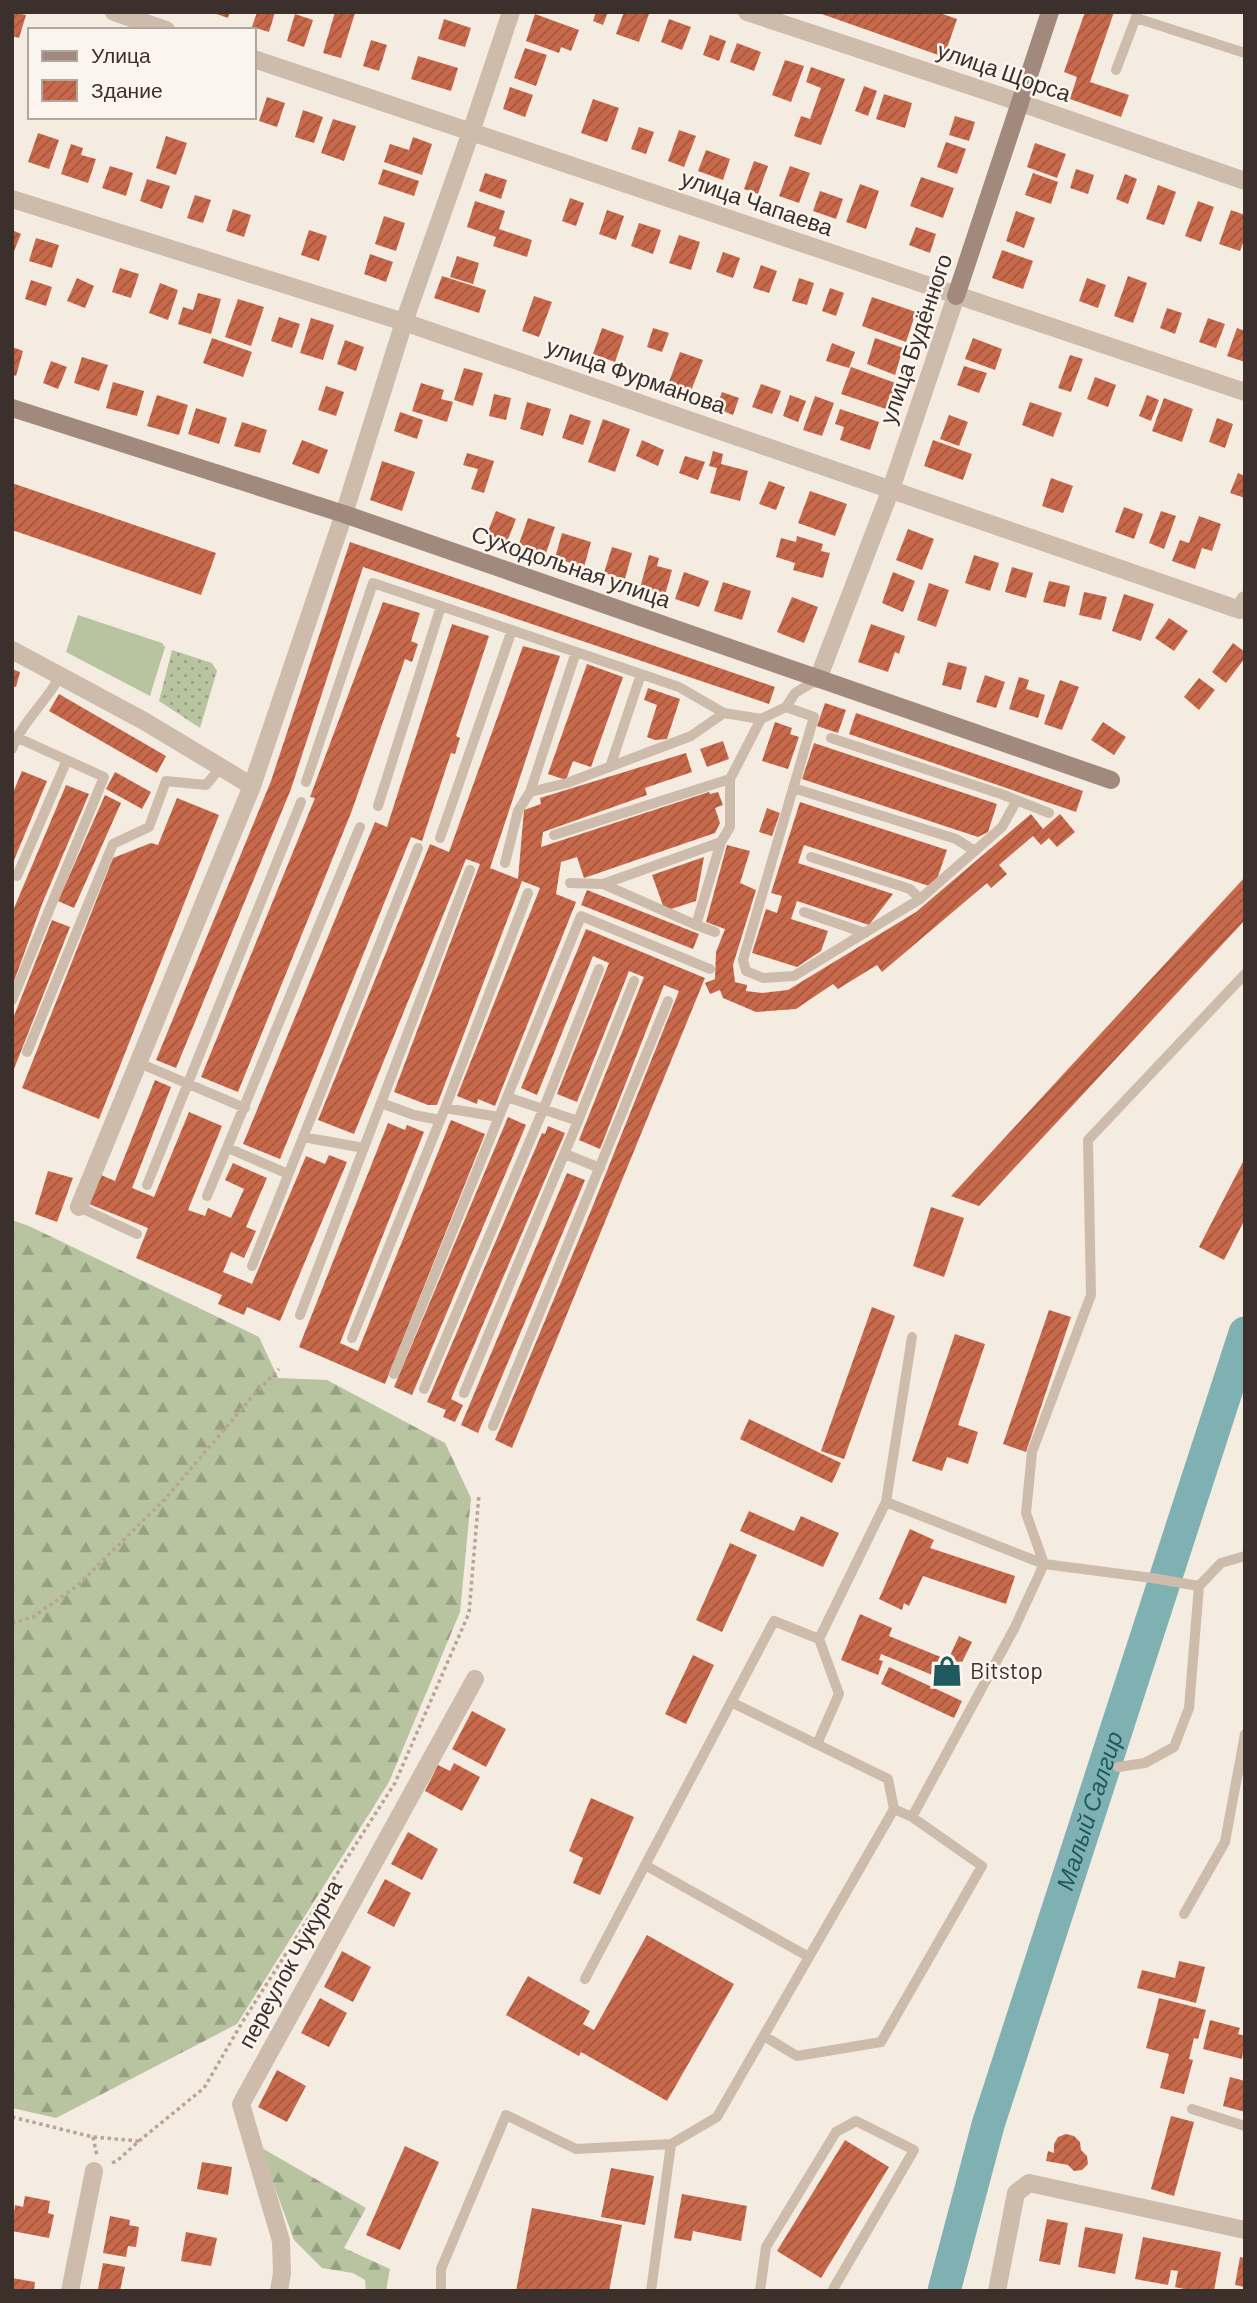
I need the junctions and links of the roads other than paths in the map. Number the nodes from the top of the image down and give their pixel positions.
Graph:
1 (114, 12) edge
2 (511, 12) edge
3 (747, 12) edge
4 (1050, 12) edge
5 (1137, 15) edge
6 (160, 28) edge
7 (1245, 53) edge
8 (256, 60) edge
9 (1116, 70) dead end
10 (1020, 103) junction
11 (471, 132) junction
12 (1245, 181) edge
13 (12, 199) edge
14 (956, 296) junction
15 (404, 322) junction
16 (1245, 392) edge
17 (12, 408) edge
18 (891, 489) junction
19 (344, 514) junction
20 (1243, 605) edge
21 (441, 606) junction
22 (512, 630) junction
23 (12, 650) edge
24 (576, 652) junction
25 (641, 674) junction
26 (60, 676) junction
27 (818, 678) junction
28 (786, 707) junction
29 (724, 712) junction
30 (761, 719) junction
31 (16, 737) junction
32 (831, 738) dead end
33 (12, 749) edge
34 (67, 760) junction
35 (221, 767) junction
36 (610, 767) junction
37 (730, 779) junction
38 (1111, 780) dead end
39 (306, 782) dead end
40 (253, 786) junction
41 (793, 788) junction
42 (530, 792) junction
43 (1017, 800) junction
44 (301, 802) dead end
45 (378, 806) dead end
46 (1049, 813) dead end
47 (360, 827) dead end
48 (554, 835) dead end
49 (440, 838) dead end
50 (721, 842) junction
51 (418, 848) dead end
52 (975, 851) junction
53 (811, 857) dead end
54 (505, 863) dead end
55 (470, 870) dead end
56 (17, 876) dead end
57 (570, 883) dead end
58 (603, 884) junction
59 (528, 893) dead end
60 (920, 899) junction
61 (804, 912) dead end
62 (696, 925) junction
63 (715, 932) dead end
64 (865, 933) junction
65 (598, 968) dead end
66 (710, 969) dead end
67 (1245, 974) edge
68 (634, 981) dead end
69 (12, 1000) edge
70 (668, 1001) dead end
71 (27, 1052) dead end
72 (139, 1063) junction
73 (187, 1082) junction
74 (507, 1097) junction
75 (381, 1103) junction
76 (245, 1108) junction
77 (445, 1108) junction
78 (543, 1110) junction
79 (499, 1117) junction
80 (440, 1120) junction
81 (578, 1121) junction
82 (303, 1137) junction
83 (228, 1148) junction
84 (364, 1148) junction
85 (565, 1154) junction
86 (600, 1168) junction
87 (288, 1174) junction
88 (147, 1185) dead end
89 (207, 1196) dead end
90 (79, 1207) joint
91 (137, 1234) dead end
92 (252, 1266) dead end
93 (300, 1315) dead end
94 (912, 1337) dead end
95 (352, 1338) dead end
96 (394, 1374) dead end
97 (424, 1389) dead end
98 (464, 1393) dead end
99 (493, 1426) dead end
100 (886, 1502) junction
101 (1245, 1556) edge
102 (1044, 1564) junction
103 (1199, 1586) junction
104 (819, 1639) junction
105 (475, 1679) dead end
106 (731, 1702) junction
107 (1245, 1734) edge
108 (817, 1744) junction
109 (1118, 1767) dead end
110 (894, 1809) junction
111 (912, 1817) junction
112 (645, 1866) junction
113 (1184, 1914) dead end
114 (810, 1957) junction
115 (585, 1979) dead end
116 (764, 2036) junction
117 (1192, 2109) dead end
118 (1245, 2126) edge
119 (671, 2144) junction
120 (94, 2172) road end
121 (1245, 2230) edge
122 (70, 2291) edge
123 (279, 2291) edge
124 (441, 2291) edge
125 (651, 2291) edge
126 (760, 2291) edge
127 (832, 2291) edge
128 (996, 2291) edge

1 - 6 street
2 - 11 street
3 - 10 street, улица Щорса
4 - 10 street, улица Будённого
5 - 7 lane
5 - 9 lane
8 - 11 street, улица Чапаева
10 - 12 street, улица Щорса
10 - 14 street, улица Будённого
11 - 14 street, улица Чапаева
11 - 15 street
13 - 15 street, улица Фурманова
14 - 16 street, улица Чапаева
14 - 18 street, улица Будённого
15 - 18 street, улица Фурманова
15 - 19 street
17 - 19 street, Суходольная улица
18 - 20 street, улица Фурманова
18 - 27 street, улица Будённого
19 - 27 street, Суходольная улица
19 - 40 street
21 - 22 lane
21 - 39 lane
21 - 45 lane
22 - 24 lane
22 - 49 lane
23 - 26 street
24 - 25 lane
24 - 42 lane
25 - 29 lane
25 - 36 lane
26 - 31 lane
26 - 35 street
27 - 28 lane
27 - 38 street, Суходольная улица
28 - 30 lane
28 - 41 lane
29 - 30 lane
29 - 36 lane
30 - 37 lane
31 - 33 lane
31 - 34 lane
32 - 43 lane
34 - 56 lane
34 - 69 lane
35 - 40 street
35 - 71 lane
36 - 42 lane
37 - 48 lane
37 - 50 lane
40 - 72 street
41 - 52 lane
41 - 64 lane
42 - 54 lane
43 - 46 lane
43 - 52 lane
44 - 73 lane
47 - 76 lane
50 - 58 lane
50 - 62 lane
51 - 82 lane
52 - 60 lane
53 - 60 lane
55 - 75 lane
57 - 58 lane
58 - 62 lane
59 - 77 lane
60 - 64 lane
61 - 64 lane
62 - 63 lane
65 - 78 lane
66 - 74 lane
67 - 102 lane
68 - 81 lane
70 - 86 lane
72 - 73 lane
72 - 90 street
73 - 76 lane
73 - 88 lane
74 - 78 lane
74 - 79 lane
75 - 80 lane
75 - 84 lane
76 - 83 lane
77 - 79 lane
77 - 80 lane
78 - 81 lane
78 - 97 lane
79 - 96 lane
80 - 95 lane
81 - 85 lane
82 - 84 lane
82 - 87 lane
83 - 87 lane
83 - 89 lane
84 - 93 lane
85 - 86 lane
85 - 98 lane
86 - 99 lane
87 - 92 lane
90 - 91 lane
94 - 100 lane
100 - 102 lane
100 - 104 lane
101 - 103 lane
102 - 103 lane
102 - 111 lane
103 - 109 lane
104 - 106 lane
104 - 108 lane
105 - 123 street, переулок Чукурча
106 - 108 lane
106 - 112 lane
107 - 113 lane
108 - 110 lane
110 - 111 lane
110 - 114 lane
111 - 116 lane
112 - 114 lane
112 - 115 lane
114 - 116 lane
116 - 119 lane
117 - 118 lane
119 - 124 lane
119 - 125 lane
120 - 122 street
121 - 128 street
126 - 127 lane

